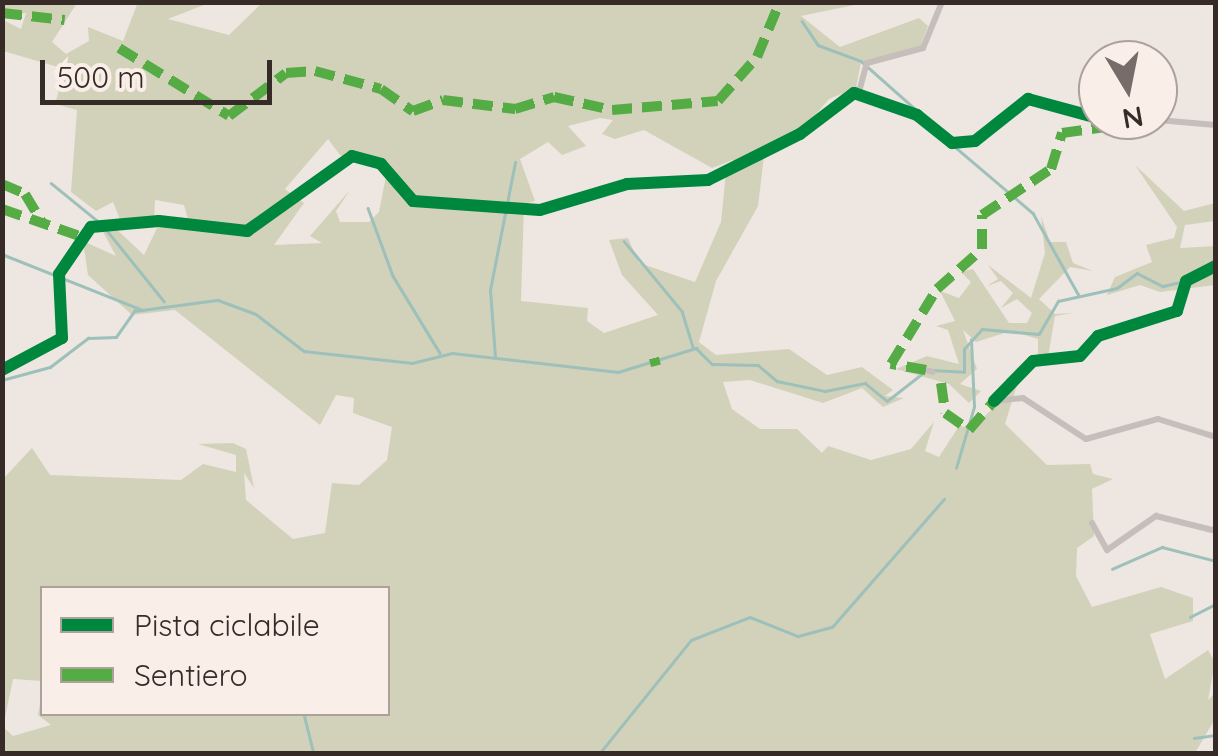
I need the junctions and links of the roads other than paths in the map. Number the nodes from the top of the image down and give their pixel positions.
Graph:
1 (942, 2) edge
2 (859, 92) junction
3 (1078, 113) edge
4 (1178, 122) edge
5 (1216, 125) edge
6 (1216, 266) edge
7 (2, 370) edge
8 (1216, 437) edge
9 (1092, 523) dead end
10 (1216, 531) edge

1 - 2 street
2 - 3 street
2 - 7 street
4 - 5 street
6 - 8 street
9 - 10 street

